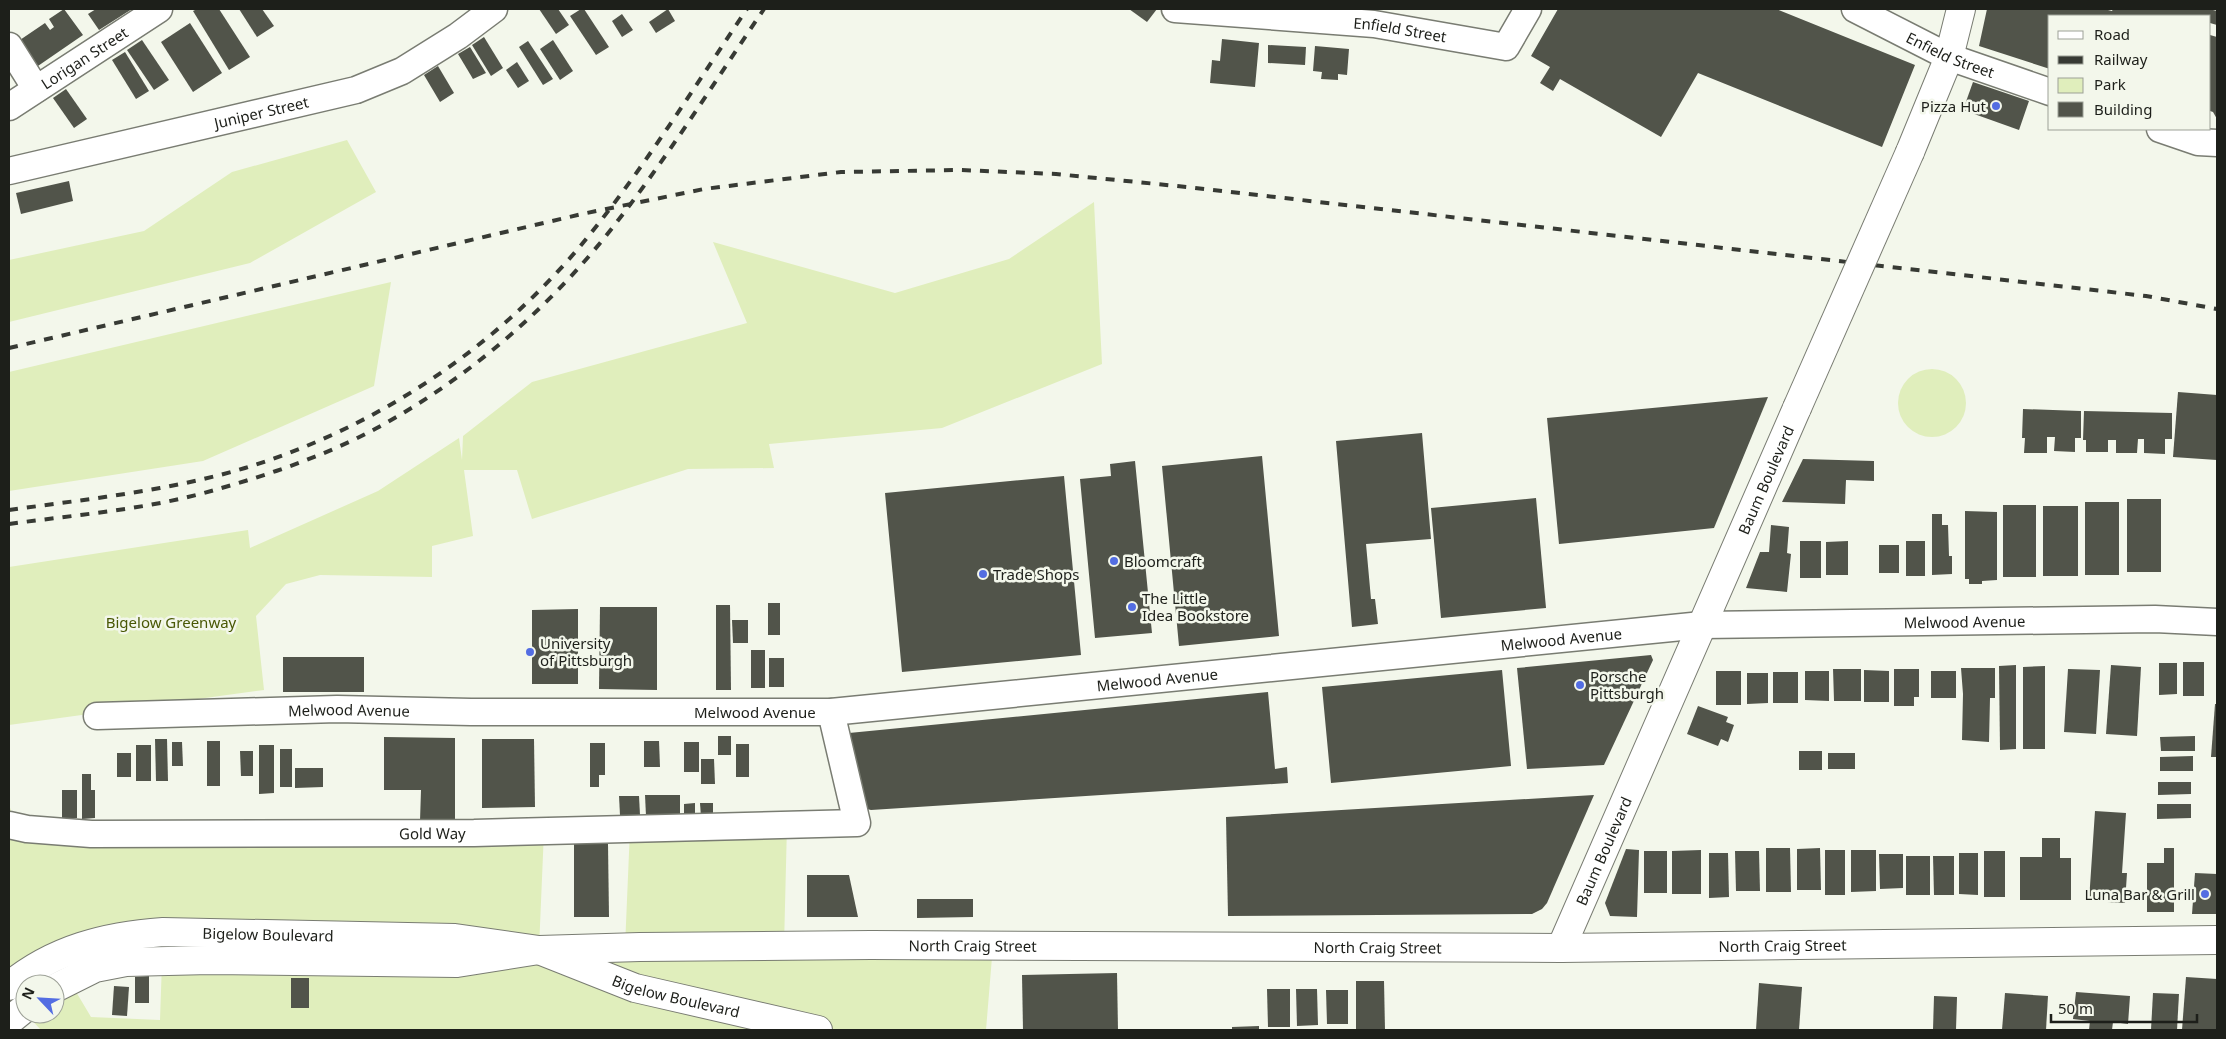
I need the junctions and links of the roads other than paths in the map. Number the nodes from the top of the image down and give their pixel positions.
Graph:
1 (159, 9) edge
2 (494, 9) edge
3 (1175, 9) edge
4 (1528, 9) edge
5 (1855, 9) edge
6 (1961, 9) edge
7 (1372, 17) edge
8 (9, 46) edge
9 (1949, 58) junction
10 (36, 88) junction
11 (2048, 91) edge
12 (9, 107) edge
13 (2163, 130) edge
14 (2217, 143) edge
15 (9, 171) edge
16 (2217, 622) edge
17 (1702, 625) junction
18 (831, 712) junction
19 (97, 716) dead end
20 (9, 825) edge
21 (2217, 940) edge
22 (1560, 948) junction
23 (538, 950) junction
24 (65, 983) edge
25 (9, 986) edge
26 (818, 1030) edge

1 - 10 street, Lorigan Street
2 - 15 street, Juniper Street
3 - 7 street, Enfield Street
4 - 7 street, Enfield Street
5 - 9 street, Enfield Street
6 - 9 main road, Baum Boulevard
8 - 10 street
9 - 11 street, Enfield Street
9 - 17 main road, Baum Boulevard, bridge
10 - 12 street, Lorigan Street
13 - 14 street
16 - 17 street, Melwood Avenue
17 - 18 street, Melwood Avenue
17 - 22 main road, Baum Boulevard
18 - 19 street, Melwood Avenue
18 - 20 street, Gold Way
21 - 22 main road, North Craig Street
22 - 23 main road, North Craig Street
23 - 24 main road, Bigelow Boulevard
23 - 25 main road, Bigelow Boulevard
23 - 26 main road, Bigelow Boulevard

